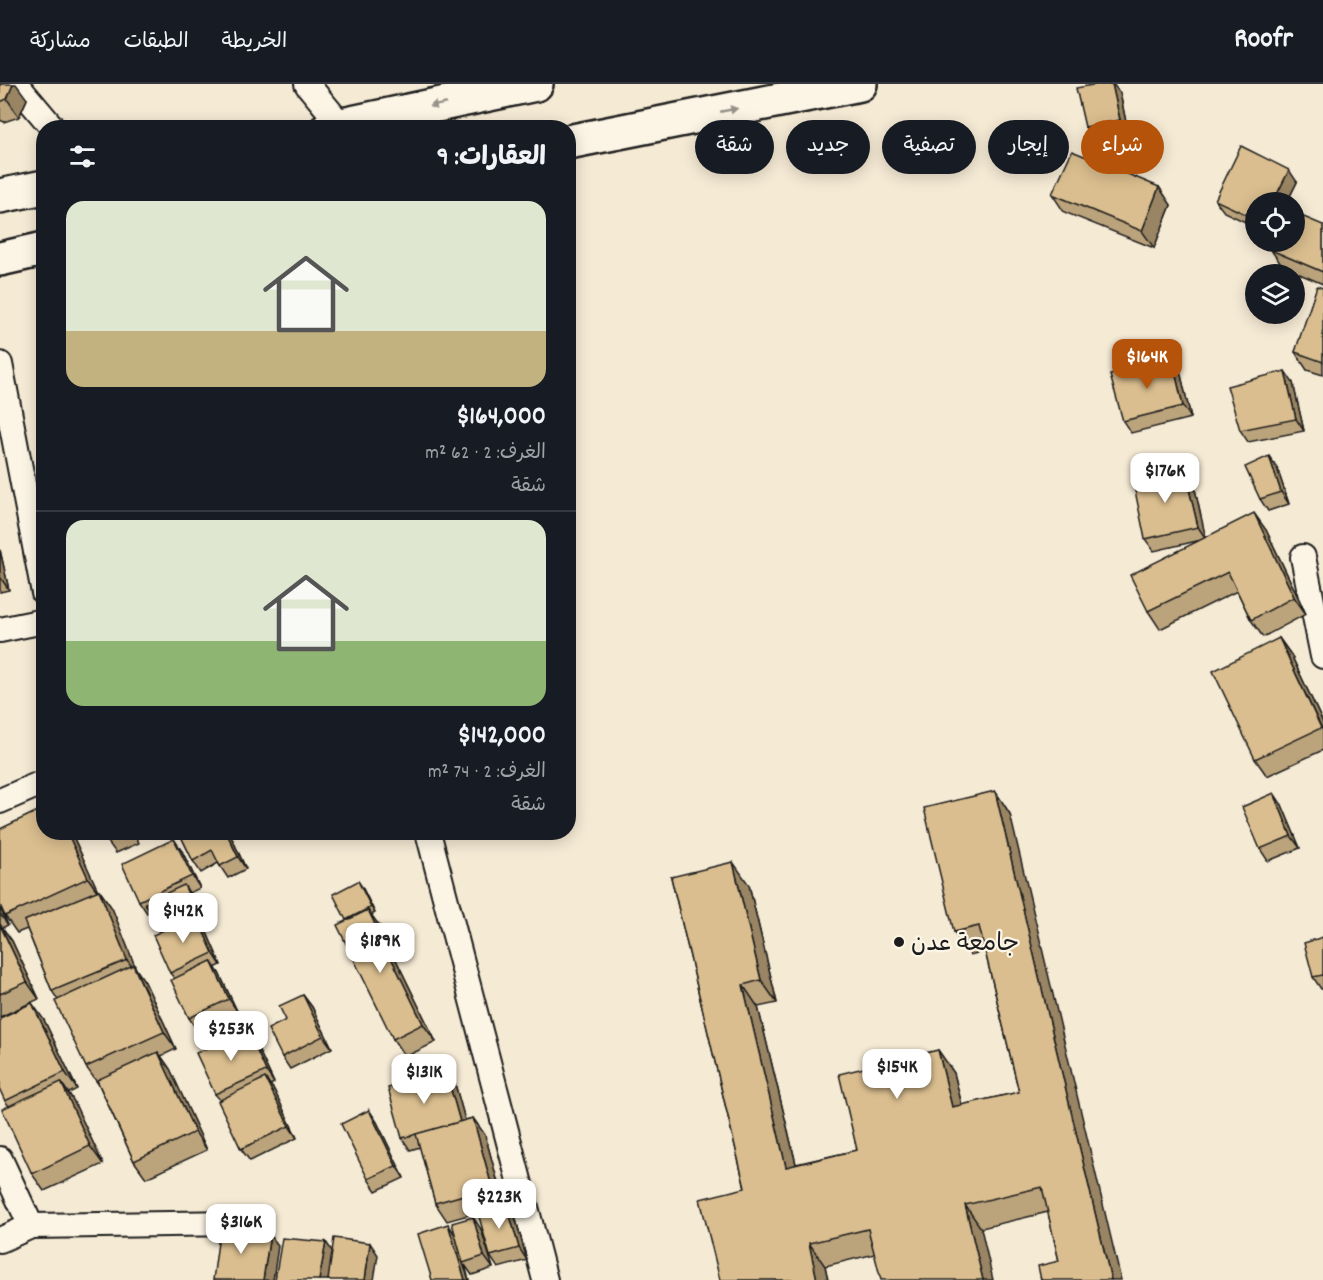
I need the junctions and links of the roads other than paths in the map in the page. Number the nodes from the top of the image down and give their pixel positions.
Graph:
1 (16, 84) edge
2 (307, 84) edge
3 (536, 84) edge
4 (860, 84) edge
5 (46, 120) edge
6 (330, 120) edge
7 (363, 120) edge
8 (576, 140) edge
9 (36, 189) edge
10 (0, 196) edge
11 (36, 251) edge
12 (0, 259) edge
13 (0, 364) edge
14 (2, 397) edge
15 (36, 556) edge
16 (1303, 558) dead end
17 (36, 623) edge
18 (0, 630) edge
19 (1323, 656) edge
20 (36, 785) edge
21 (0, 801) edge
22 (430, 840) edge
23 (0, 1159) edge
24 (239, 1223) dead end
25 (31, 1227) junction
26 (0, 1240) edge
27 (545, 1280) edge

1 - 5 street
2 - 6 street
3 -> 7 highway
8 -> 4 highway
9 - 10 highway
11 - 12 highway
13 - 14 street
14 - 15 street
16 - 19 street
17 - 18 street
20 - 21 street
22 - 27 street
23 - 25 street
24 - 25 street
25 - 26 street

